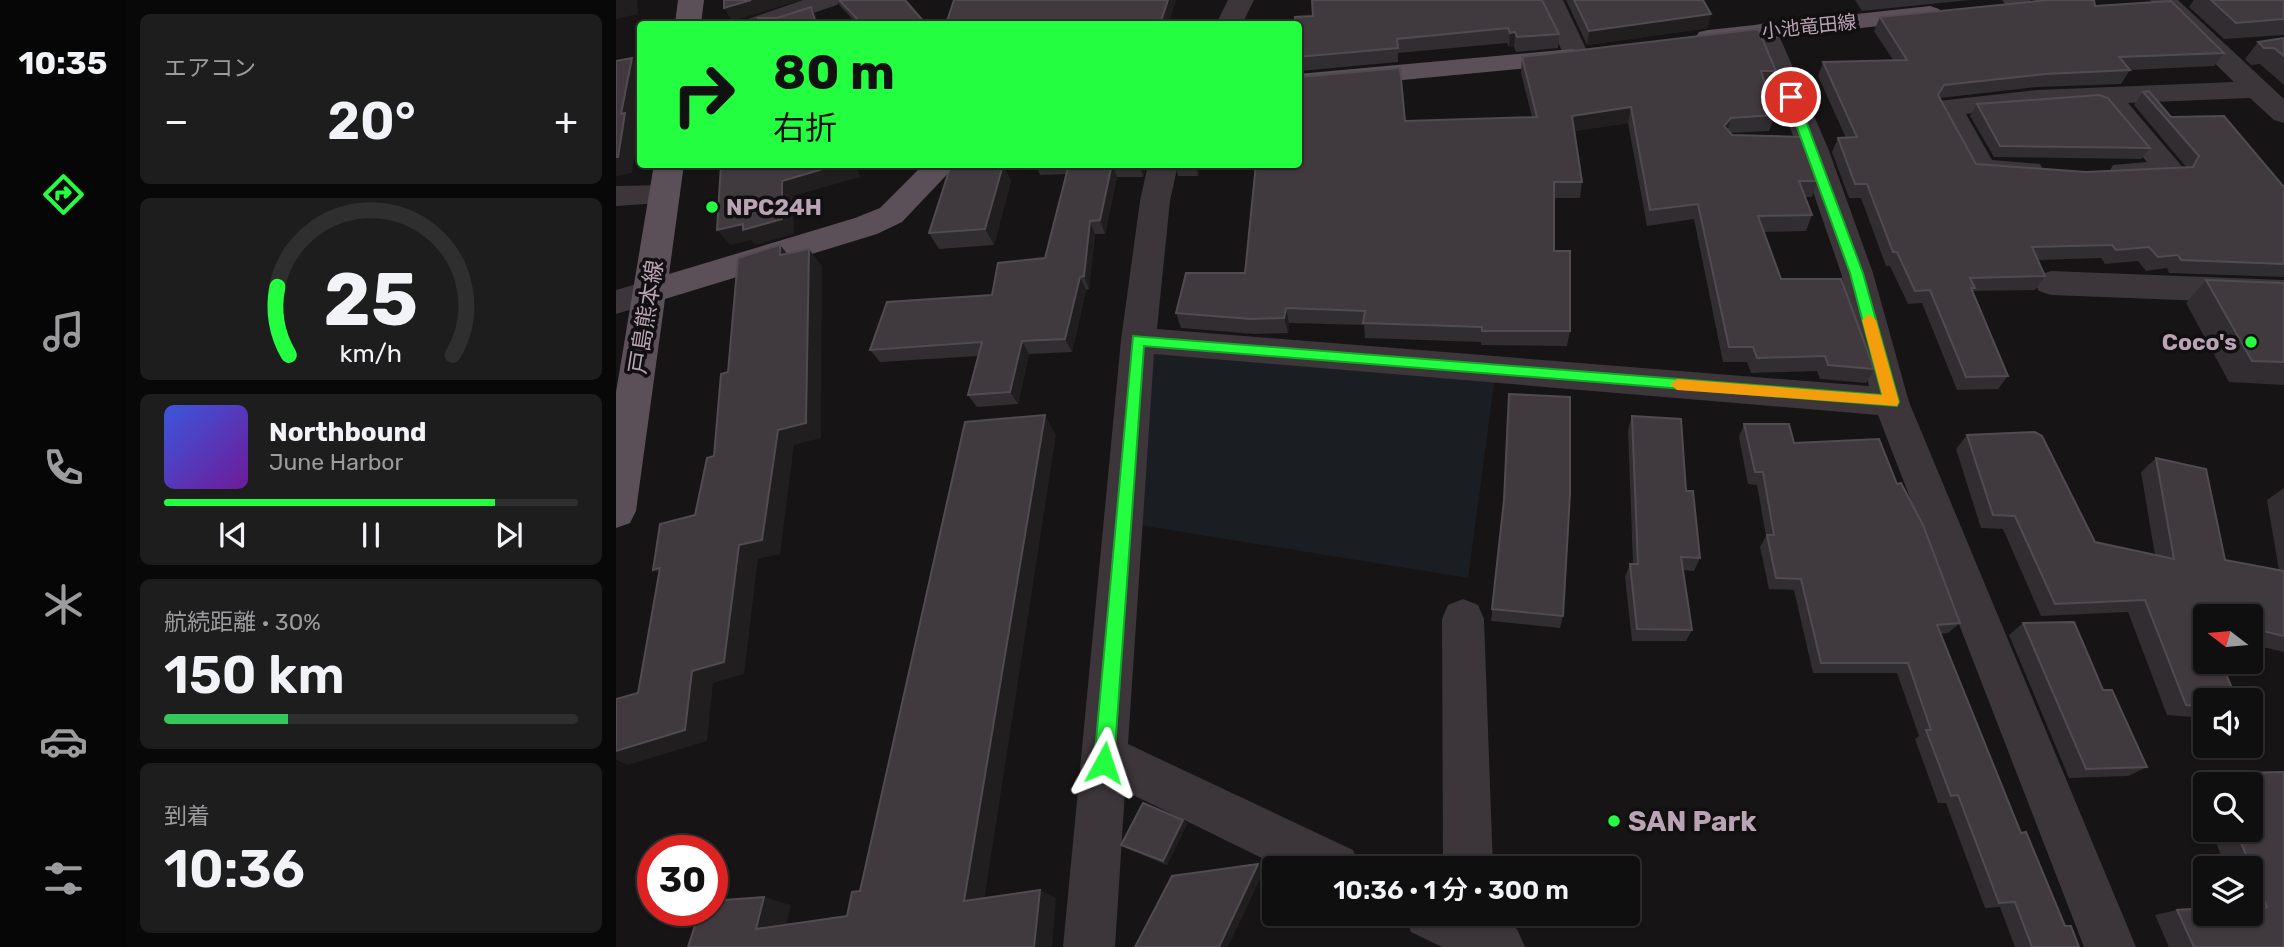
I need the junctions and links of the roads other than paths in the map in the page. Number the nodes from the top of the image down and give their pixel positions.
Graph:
1 (691, 0) edge
2 (828, 0) edge
3 (1241, 0) edge
4 (1550, 0) edge
5 (2163, 0) edge
6 (1956, 12) edge
7 (688, 21) edge
8 (766, 21) edge
9 (1230, 21) edge
10 (1764, 31) junction
11 (1683, 42) edge
12 (2256, 47) dead end
13 (2218, 51) junction
14 (1603, 53) edge
15 (1577, 57) junction
16 (1302, 82) edge
17 (2099, 97) junction
18 (2273, 99) edge
19 (938, 168) edge
20 (1162, 168) edge
21 (2050, 172) edge
22 (2090, 172) edge
23 (667, 180) edge
24 (616, 196) edge
25 (2052, 283) dead end
26 (650, 292) junction
27 (2284, 292) edge
28 (616, 302) edge
29 (1138, 340) junction
30 (1891, 402) junction
31 (616, 511) edge
32 (1464, 619) dead end
33 (1125, 766) dead end
34 (1310, 856) edge
35 (1468, 856) edge
36 (1089, 947) edge
37 (2110, 947) edge

1 - 7 main road
2 - 8 street
3 - 9 street
4 - 15 street
5 - 13 street
6 - 10 main road, 小池竜田線
10 - 11 main road, 小池竜田線
10 - 30 street
12 - 13 street
13 - 18 street
14 - 15 main road
15 - 16 main road
17 - 18 street
17 - 21 street
17 - 22 street
19 - 26 main road
20 - 29 street
23 - 24 street
23 - 26 main road, 戸島熊本線
25 - 27 street
26 - 28 street
26 - 31 main road, 戸島熊本線
29 - 30 street
29 - 36 street
30 - 37 street
32 - 35 street
33 - 34 street

